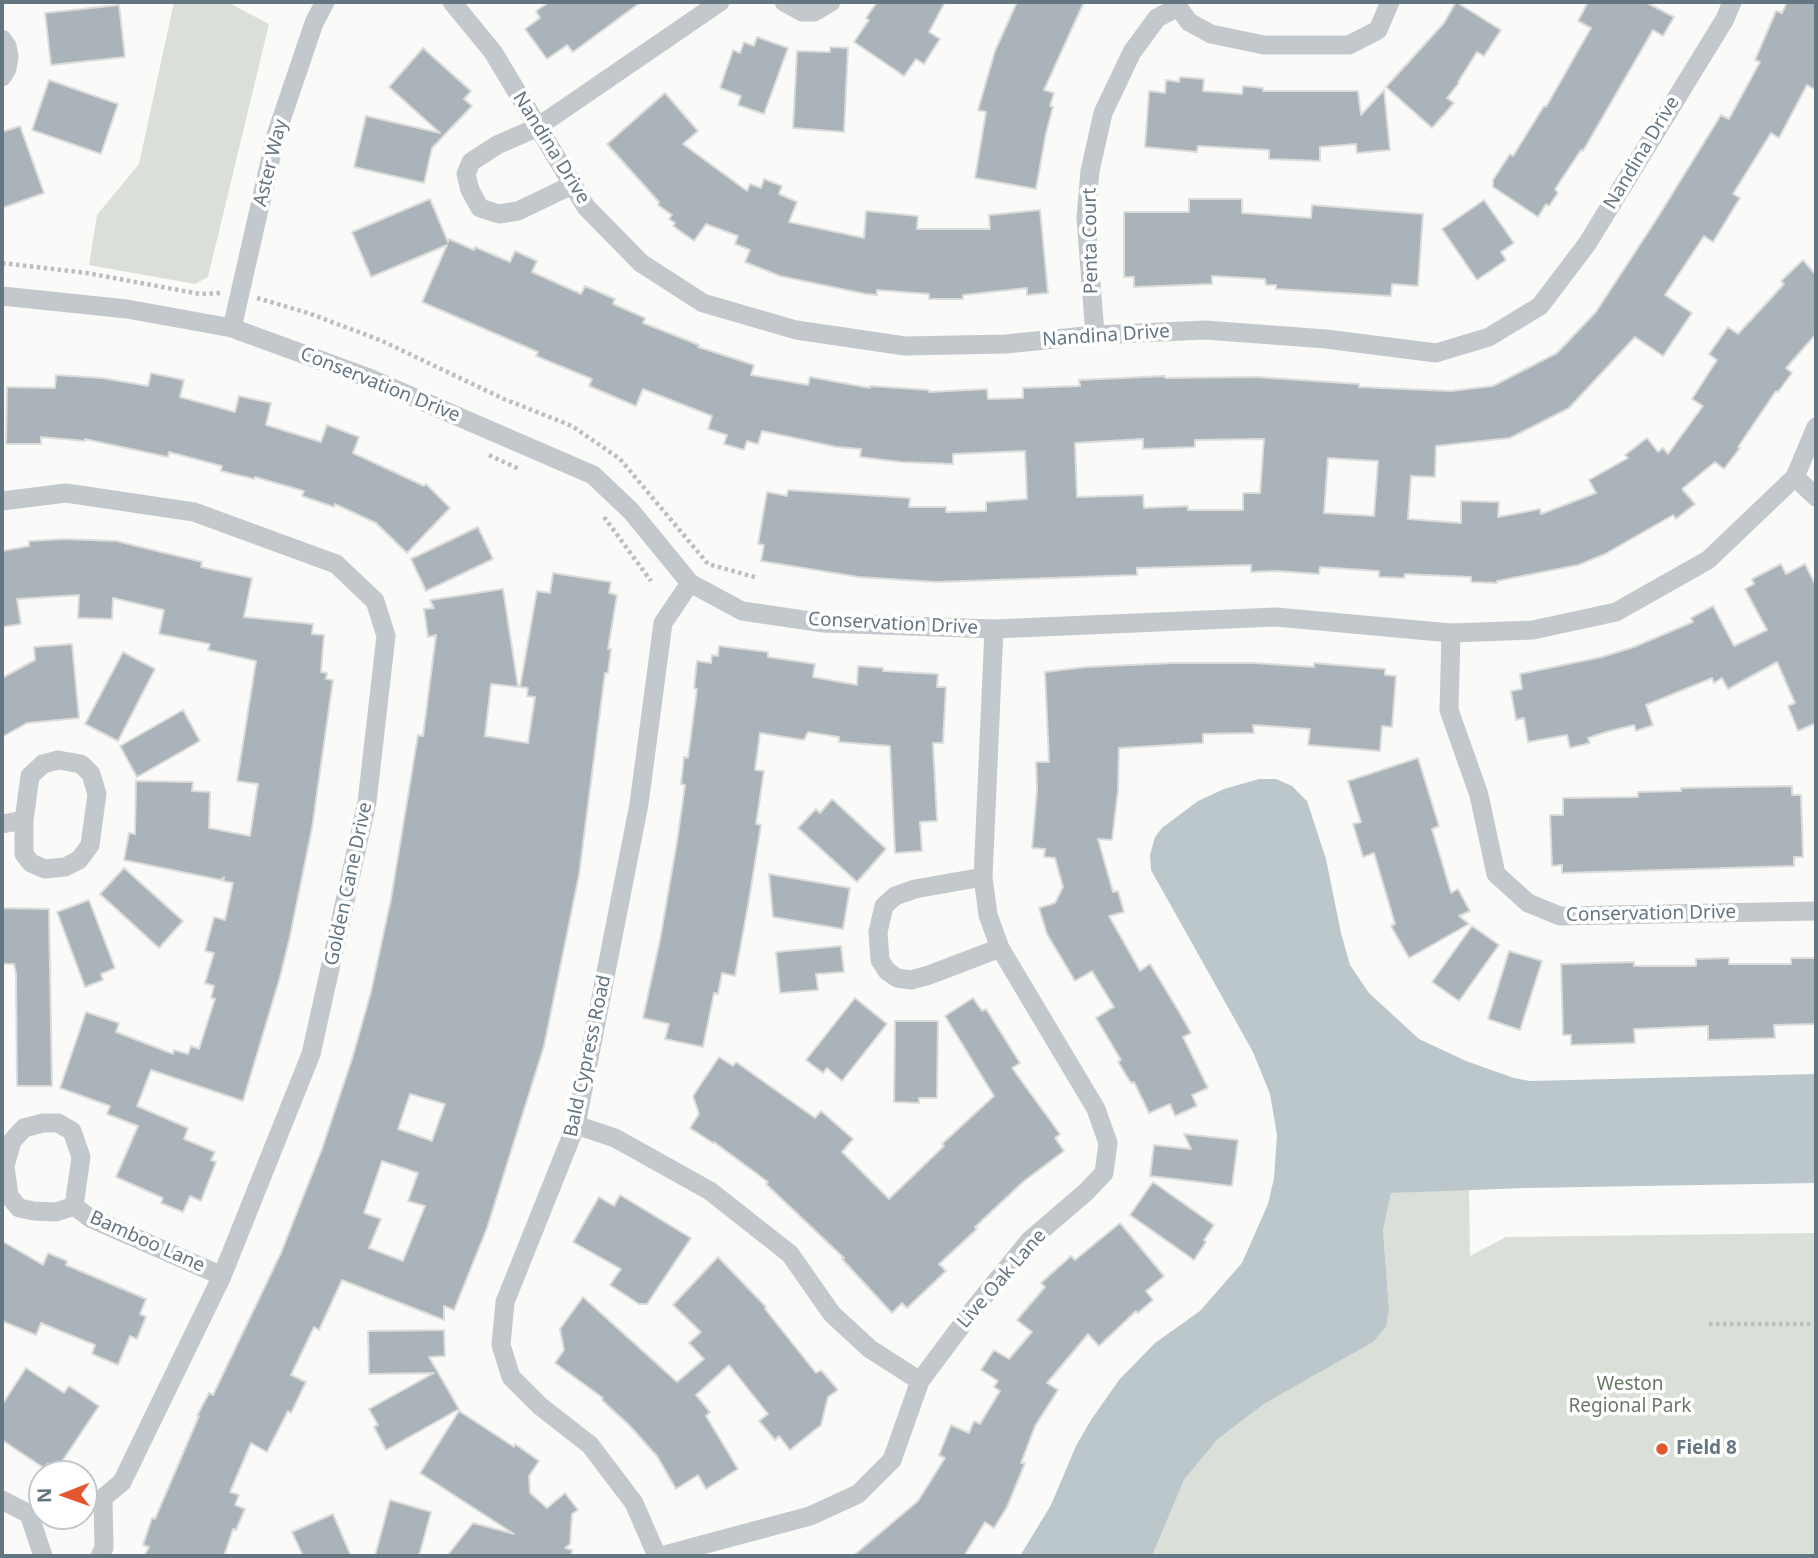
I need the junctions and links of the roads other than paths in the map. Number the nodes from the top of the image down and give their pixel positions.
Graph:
1 (325, 2) edge
2 (452, 2) edge
3 (720, 2) edge
4 (784, 2) edge
5 (831, 2) edge
6 (1390, 2) edge
7 (1732, 2) edge
8 (1178, 4) edge
9 (2, 39) edge
10 (2, 77) edge
11 (536, 128) junction
12 (572, 185) junction
13 (2, 296) edge
14 (232, 328) junction
15 (1095, 335) junction
16 (1816, 427) edge
17 (1795, 477) junction
18 (1816, 497) edge
19 (2, 500) edge
20 (690, 583) junction
21 (994, 629) junction
22 (1451, 633) junction
23 (24, 820) junction
24 (2, 824) edge
25 (984, 877) junction
26 (1816, 911) edge
27 (1000, 948) junction
28 (576, 1125) junction
29 (74, 1206) junction
30 (222, 1276) junction
31 (920, 1381) junction
32 (98, 1499) edge
33 (2, 1500) edge
34 (28, 1511) edge
35 (98, 1523) edge
36 (39, 1530) edge
37 (43, 1556) edge
38 (100, 1556) edge
39 (659, 1556) edge

1 - 14 street, Aster Way
2 - 11 street, Nandina Drive
3 - 11 street
4 - 5 street
6 - 8 street, Penta Court
7 - 15 street, Nandina Drive
8 - 15 street, Penta Court
9 - 10 street
11 - 12 street, Nandina Drive
11 - 12 street
12 - 15 street, Nandina Drive
13 - 14 street, Conservation Drive
14 - 20 street, Conservation Drive
16 - 17 street, Conservation Drive
17 - 18 street
17 - 22 street, Conservation Drive
19 - 30 street, Golden Cane Drive
20 - 21 street, Conservation Drive
20 - 28 street, Bald Cypress Road
21 - 22 street, Conservation Drive
21 - 25 street, Live Oak Lane
22 - 26 street, Conservation Drive
23 - 23 street
23 - 24 street
25 - 27 street, Live Oak Lane
25 - 27 street
27 - 31 street, Live Oak Lane
28 - 31 street
28 - 39 street, Bald Cypress Road
29 - 29 street, Bamboo Lane
29 - 30 street, Bamboo Lane
30 - 32 street, Golden Cane Drive
31 - 39 street, Live Oak Lane
33 - 34 street
35 - 38 street
36 - 37 street

